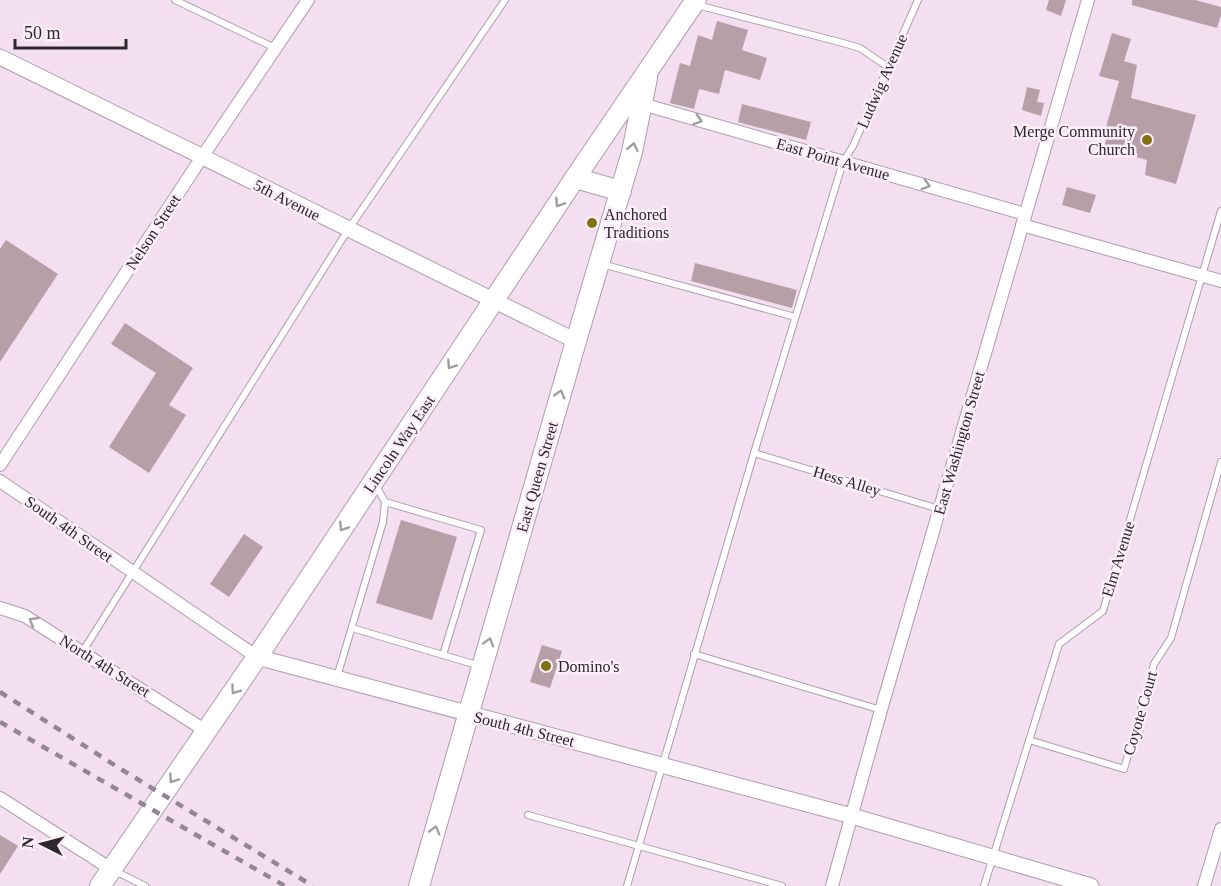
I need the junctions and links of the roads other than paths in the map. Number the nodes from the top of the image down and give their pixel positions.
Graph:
1 (174, 0) edge
2 (308, 0) edge
3 (505, 0) edge
4 (918, 0) edge
5 (1088, 0) edge
6 (695, 2) edge
7 (276, 48) junction
8 (0, 57) edge
9 (650, 67) junction
10 (888, 67) junction
11 (642, 104) junction
12 (202, 157) junction
13 (843, 162) junction
14 (575, 178) junction
15 (621, 190) junction
16 (1221, 211) edge
17 (1024, 220) junction
18 (348, 230) junction
19 (599, 264) junction
20 (1202, 276) junction
21 (1221, 281) edge
22 (494, 302) junction
23 (795, 317) junction
24 (576, 341) junction
25 (754, 453) junction
26 (1221, 462) edge
27 (0, 465) edge
28 (374, 481) junction
29 (0, 482) edge
30 (385, 502) junction
31 (939, 508) junction
32 (134, 573) junction
33 (0, 608) edge
34 (352, 628) junction
35 (83, 651) junction
36 (694, 654) junction
37 (443, 656) junction
38 (257, 657) junction
39 (482, 667) junction
40 (336, 680) junction
41 (881, 710) junction
42 (469, 715) junction
43 (206, 731) junction
44 (1029, 740) junction
45 (661, 764) junction
46 (0, 798) edge
47 (528, 815) dead end
48 (852, 816) junction
49 (1221, 829) edge
50 (638, 845) junction
51 (992, 857) junction
52 (111, 869) junction
53 (100, 886) edge
54 (145, 886) edge
55 (419, 886) edge
56 (627, 886) edge
57 (782, 886) edge
58 (832, 886) edge
59 (984, 886) edge
60 (1091, 886) edge
61 (1204, 886) edge

1 - 7 lane
2 - 7 street, Nelson Street
3 - 18 lane
4 - 10 lane, Ludwig Avenue
5 - 17 street, East Washington Street
6 - 9 highway, Lincoln Way East
6 - 10 lane
7 - 12 street, Nelson Street
8 - 12 street, 5th Avenue
9 - 11 highway, East Queen Street
9 - 14 highway, Lincoln Way East
10 - 13 lane, Ludwig Avenue
11 -> 13 street, East Point Avenue
15 -> 11 highway, East Queen Street
12 - 18 street, 5th Avenue
12 - 27 street, Nelson Street
13 -> 17 street, East Point Avenue
13 - 23 lane
14 - 15 highway
14 -> 22 highway, Lincoln Way East
15 - 19 highway, East Queen Street
16 - 20 lane, Elm Avenue
17 - 20 street, East Point Avenue
17 - 31 street, East Washington Street
18 - 22 street, 5th Avenue
18 - 32 lane
19 - 23 lane
19 - 24 highway, East Queen Street
20 - 21 street, East Point Avenue
20 - 44 lane, Elm Avenue
22 - 24 street, 5th Avenue
22 -> 28 highway, Lincoln Way East
23 - 25 lane
39 -> 24 highway, East Queen Street
25 - 31 lane, Hess Alley
25 - 36 lane
26 - 44 lane, Coyote Court
28 - 30 lane
28 -> 38 highway, Lincoln Way East
29 - 32 street, South 4th Street
30 - 34 lane
30 - 37 lane
31 - 41 street, East Washington Street
32 - 35 lane
32 - 38 street, South 4th Street
35 -> 33 street, North 4th Street
34 - 37 lane
34 - 40 lane
35 - 43 street, North 4th Street
36 - 41 lane
36 - 45 lane
37 - 39 lane
38 - 40 street, South 4th Street
38 -> 43 highway, Lincoln Way East
39 - 42 highway, East Queen Street
40 - 42 street, South 4th Street
41 - 48 street, East Washington Street
42 - 45 street, South 4th Street
55 -> 42 highway, East Queen Street
43 -> 52 highway, Lincoln Way East
44 - 51 lane, Elm Avenue
45 - 48 street, South 4th Street
45 - 50 lane
46 - 52 street
47 - 50 lane
48 - 51 street, South 4th Street
48 - 58 street, East Washington Street
49 - 61 street
50 - 56 lane
50 - 57 lane
51 - 59 lane, Elm Avenue
51 - 60 street, South 4th Street
52 - 53 highway, Lincoln Way East
52 - 54 lane

